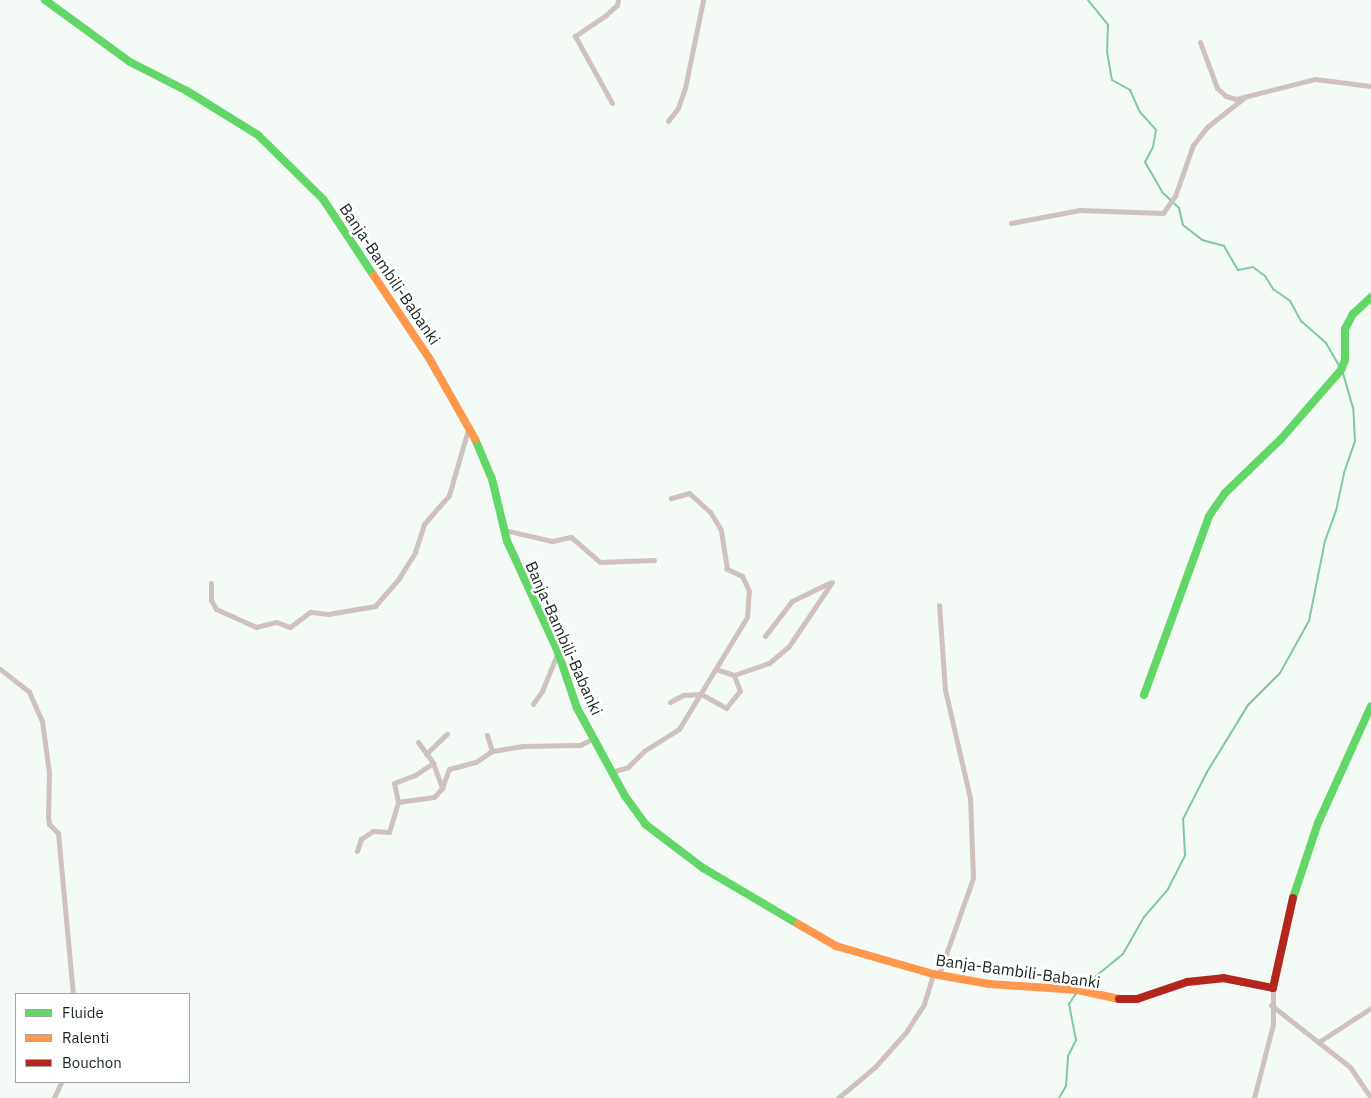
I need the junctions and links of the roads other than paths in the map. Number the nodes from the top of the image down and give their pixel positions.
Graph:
1 (45, 0) edge
2 (618, 0) edge
3 (703, 0) edge
4 (1200, 42) dead end
5 (1371, 86) edge
6 (1245, 98) junction
7 (612, 102) dead end
8 (668, 121) dead end
9 (1011, 223) dead end
10 (1371, 297) edge
11 (469, 426) junction
12 (671, 498) dead end
13 (504, 530) junction
14 (654, 560) dead end
15 (211, 583) dead end
16 (939, 605) dead end
17 (765, 636) dead end
18 (558, 652) junction
19 (0, 669) edge
20 (716, 669) junction
21 (734, 675) junction
22 (701, 694) junction
23 (1144, 695) dead end
24 (670, 702) dead end
25 (533, 704) dead end
26 (1371, 706) edge
27 (447, 734) dead end
28 (488, 735) dead end
29 (594, 738) junction
30 (418, 742) dead end
31 (492, 751) junction
32 (426, 754) junction
33 (433, 763) junction
34 (611, 772) junction
35 (442, 788) junction
36 (398, 802) junction
37 (357, 851) dead end
38 (936, 974) junction
39 (1273, 988) junction
40 (73, 993) edge
41 (1271, 1004) junction
42 (1371, 1008) edge
43 (1320, 1041) junction
44 (61, 1083) edge
45 (54, 1098) edge
46 (838, 1098) edge
47 (1254, 1098) edge
48 (1371, 1098) edge

1 - 11 street, Banja-Bambili-Babanki
2 - 7 street
3 - 8 street
4 - 6 street
5 - 6 street
6 - 9 street
10 - 23 street
11 - 13 street, Banja-Bambili-Babanki
11 - 15 street
12 - 20 street
13 - 14 street
13 - 18 street, Banja-Bambili-Babanki
16 - 38 street
17 - 21 street
18 - 25 street
18 - 29 street, Banja-Bambili-Babanki
19 - 40 street
20 - 21 street
20 - 22 street
21 - 22 street
22 - 24 street
22 - 34 street
26 - 39 street
27 - 32 street
28 - 31 street
29 - 31 street
29 - 34 street, Banja-Bambili-Babanki
30 - 32 street
31 - 35 street
32 - 33 street
33 - 35 street
33 - 36 street
34 - 38 street, Banja-Bambili-Babanki
35 - 36 street
36 - 37 street
38 - 39 street, Banja-Bambili-Babanki
38 - 46 street
39 - 41 street
41 - 43 street
41 - 47 street
42 - 43 street
43 - 48 street
44 - 45 street

